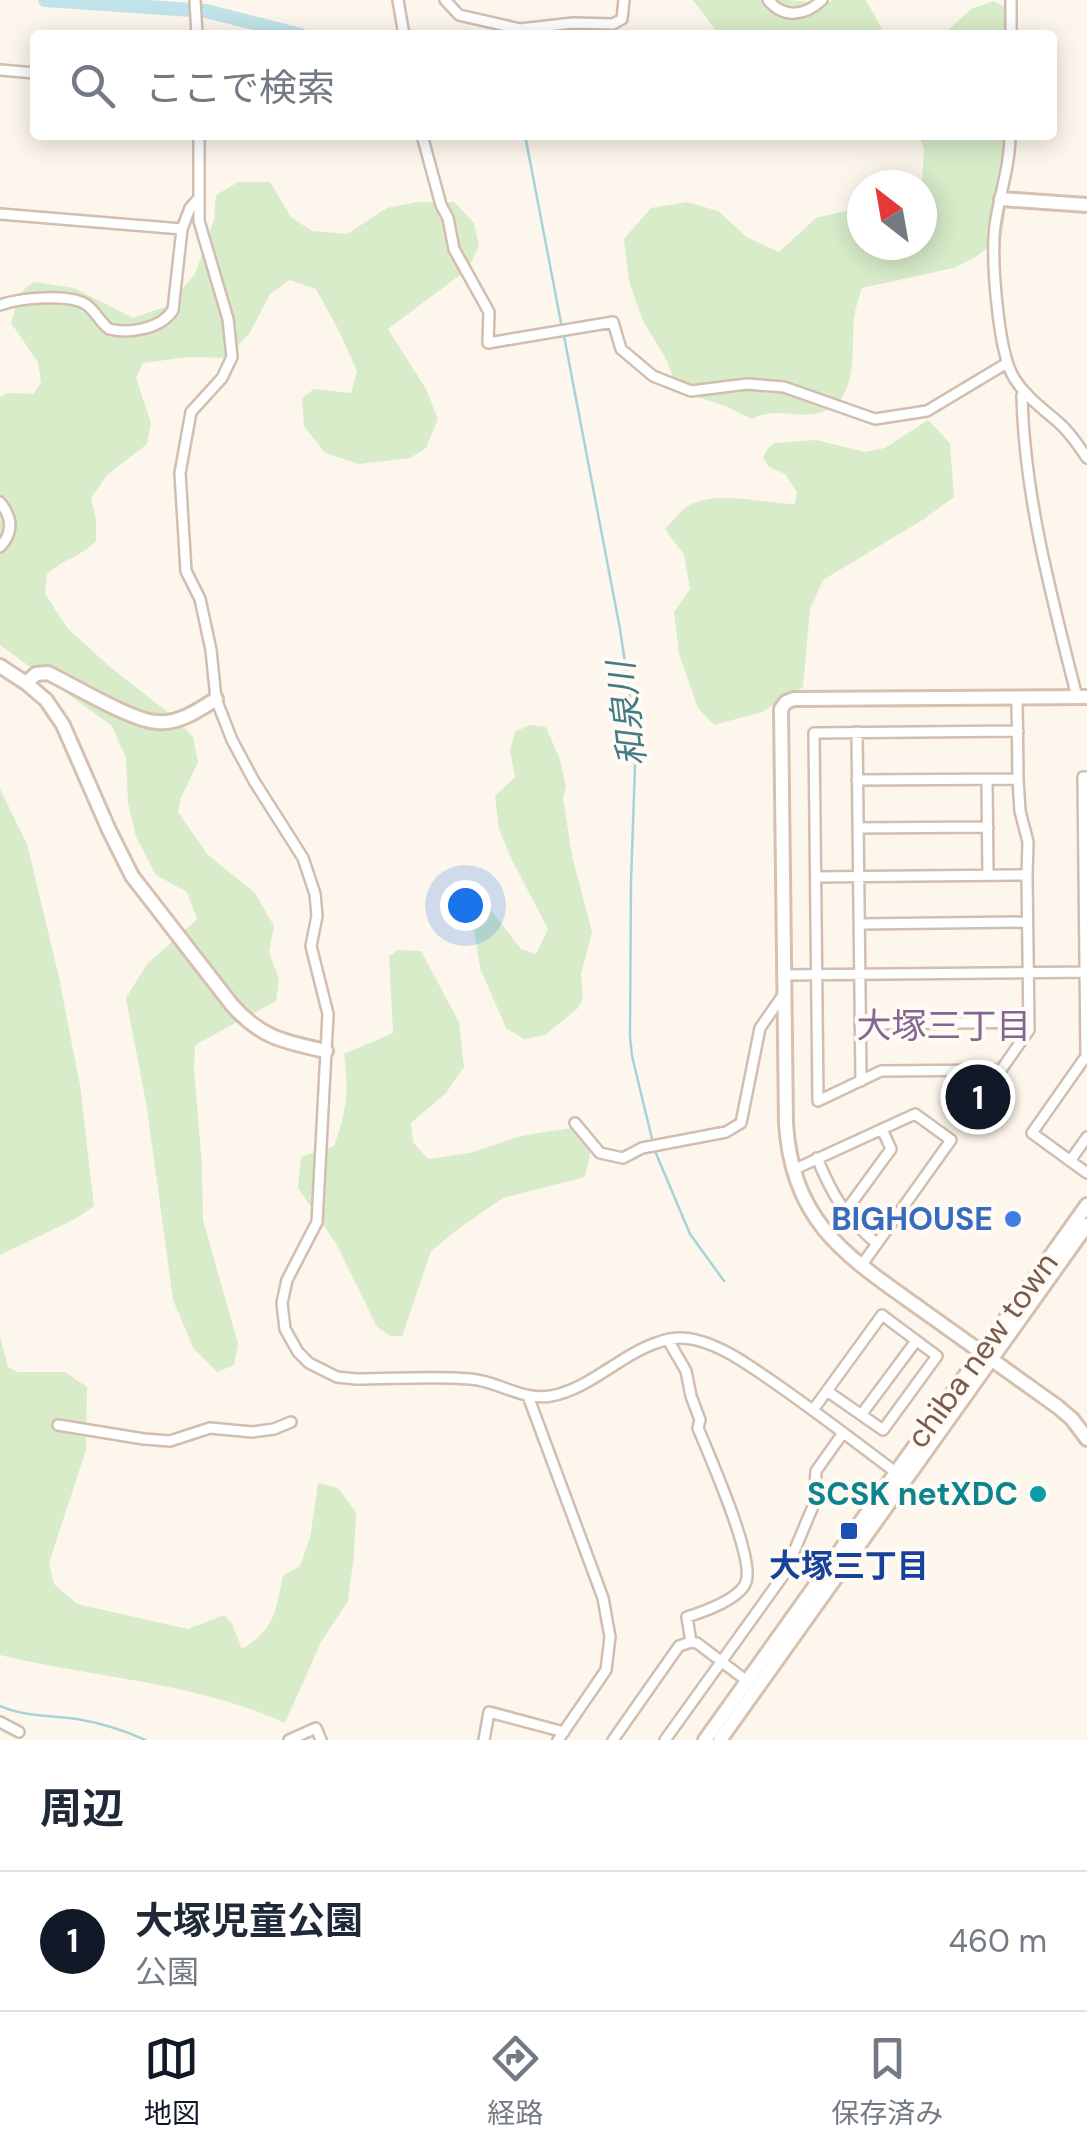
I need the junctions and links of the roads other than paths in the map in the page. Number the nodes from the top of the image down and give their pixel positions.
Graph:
1 (398, 0) edge
2 (445, 0) edge
3 (624, 0) edge
4 (768, 0) edge
5 (822, 0) edge
6 (1011, 0) edge
7 (195, 3) edge
8 (197, 30) edge
9 (403, 30) edge
10 (1011, 30) edge
11 (0, 70) edge
12 (30, 73) edge
13 (199, 140) edge
14 (423, 140) edge
15 (1010, 140) edge
16 (1001, 199) junction
17 (198, 200) junction
18 (1087, 205) edge
19 (0, 214) edge
20 (182, 230) junction
21 (0, 306) edge
22 (1006, 363) junction
23 (1022, 394) dead end
24 (1087, 458) edge
25 (0, 502) edge
26 (0, 547) edge
27 (0, 666) edge
28 (26, 683) junction
29 (1082, 696) edge
30 (1017, 697) junction
31 (216, 699) junction
32 (1018, 731) junction
33 (857, 732) junction
34 (1087, 778) edge
35 (858, 780) junction
36 (987, 780) junction
37 (1018, 780) junction
38 (1085, 826) edge
39 (988, 827) junction
40 (858, 828) junction
41 (1086, 874) edge
42 (988, 875) junction
43 (1027, 875) junction
44 (816, 877) junction
45 (859, 877) junction
46 (1028, 922) junction
47 (1086, 922) edge
48 (859, 924) junction
49 (1028, 972) junction
50 (1086, 972) edge
51 (860, 974) junction
52 (784, 975) junction
53 (817, 975) junction
54 (784, 993) junction
55 (1086, 1021) edge
56 (1029, 1022) junction
57 (860, 1024) junction
58 (326, 1051) junction
59 (861, 1081) junction
60 (575, 1123) dead end
61 (882, 1129) junction
62 (1087, 1137) edge
63 (817, 1158) junction
64 (1070, 1161) junction
65 (794, 1170) junction
66 (1087, 1173) edge
67 (1087, 1205) edge
68 (845, 1212) junction
69 (1087, 1225) edge
70 (877, 1244) junction
71 (861, 1266) junction
72 (668, 1340) junction
73 (916, 1340) junction
74 (986, 1355) junction
75 (827, 1391) junction
76 (528, 1396) junction
77 (813, 1410) junction
78 (862, 1415) junction
79 (291, 1422) dead end
80 (58, 1426) dead end
81 (843, 1433) junction
82 (1087, 1439) edge
83 (900, 1476) junction
84 (691, 1642) junction
85 (721, 1662) junction
86 (746, 1681) junction
87 (0, 1722) edge
88 (19, 1732) dead end
89 (561, 1736) edge
90 (289, 1740) edge
91 (321, 1740) edge
92 (484, 1740) edge
93 (614, 1740) edge
94 (665, 1740) edge
95 (705, 1740) edge
96 (720, 1740) edge

1 - 9 street
2 - 3 street
4 - 5 street
6 - 10 street
7 - 8 street
11 - 12 street
13 - 17 street
14 - 22 street
15 - 16 street
16 - 18 street
16 - 22 street
17 - 20 street
17 - 31 street
19 - 20 street
20 - 21 street
22 - 24 street
23 - 29 street
25 - 26 street
27 - 28 street
28 - 31 street
28 - 58 street
29 - 30 street
30 - 32 street
30 - 52 street
31 - 58 street
32 - 33 street
32 - 37 street
33 - 35 street
33 - 44 street
34 - 38 street
35 - 36 street
35 - 40 street
36 - 37 street
36 - 39 street
37 - 43 street
38 - 41 street
39 - 40 street
39 - 42 street
40 - 45 street
41 - 47 street
42 - 43 street
42 - 45 street
43 - 46 street
44 - 45 street
44 - 53 street
45 - 48 street
46 - 48 street
46 - 49 street
47 - 50 street
48 - 51 street
49 - 50 street
49 - 51 street
49 - 56 street
50 - 55 street
51 - 53 street
51 - 57 street
52 - 53 street
52 - 54 street
53 - 59 street
54 - 60 street
54 - 65 street
55 - 64 street
56 - 57 street
56 - 59 street
57 - 59 street
58 - 76 street
61 - 63 street
61 - 68 street
61 - 70 street
62 - 64 street
63 - 65 street
63 - 68 street
64 - 66 street
65 - 71 street
67 - 74 street, chiba new town
68 - 70 street
69 - 74 street, chiba new town
70 - 71 street
71 - 74 street
72 - 76 street
72 - 77 street
72 - 84 street
73 - 75 street
73 - 78 street
73 - 78 street
74 - 82 street
74 - 83 street, chiba new town
75 - 77 street
75 - 78 street
76 - 89 street
77 - 81 street
79 - 80 street
81 - 83 street
81 - 85 street
83 - 86 street, chiba new town
83 - 96 street, chiba new town
84 - 85 street
84 - 93 street
85 - 86 street
85 - 94 street
86 - 95 street, chiba new town
87 - 88 street
89 - 92 street
90 - 91 street

